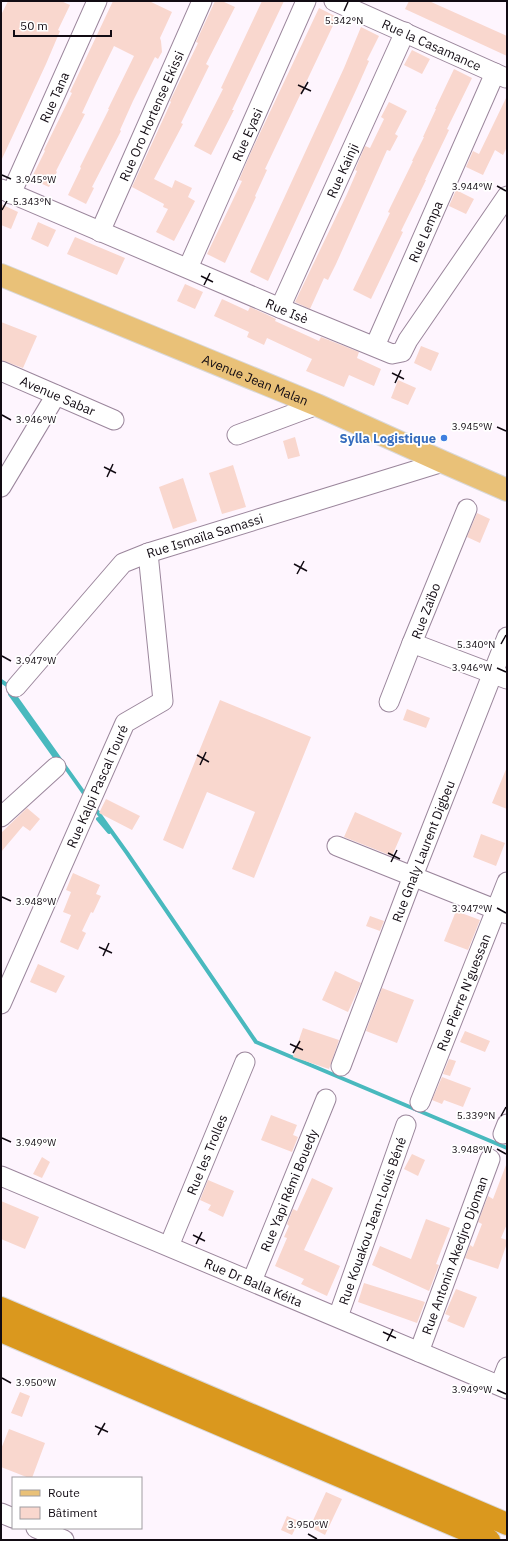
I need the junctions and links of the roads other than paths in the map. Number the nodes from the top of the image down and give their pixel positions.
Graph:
1 (97, 1) edge
2 (202, 1) edge
3 (306, 1) edge
4 (334, 1) edge
5 (405, 32) junction
6 (501, 76) edge
7 (6, 191) edge
8 (507, 196) edge
9 (100, 232) junction
10 (188, 268) junction
11 (1, 275) edge
12 (280, 308) junction
13 (375, 346) junction
14 (1, 371) edge
15 (56, 395) junction
16 (317, 405) junction
17 (114, 420) dead end
18 (237, 435) dead end
19 (443, 462) junction
20 (1, 487) edge
21 (507, 490) edge
22 (467, 509) dead end
23 (148, 553) junction
24 (507, 637) edge
25 (412, 643) junction
26 (500, 676) edge
27 (16, 687) dead end
28 (389, 702) dead end
29 (56, 767) dead end
30 (1, 817) edge
31 (337, 846) dead end
32 (413, 876) junction
33 (507, 882) edge
34 (502, 912) edge
35 (1, 1004) edge
36 (245, 1062) dead end
37 (341, 1066) dead end
38 (326, 1099) dead end
39 (420, 1102) dead end
40 (406, 1125) dead end
41 (490, 1159) dead end
42 (1, 1176) edge
43 (169, 1246) junction
44 (252, 1281) junction
45 (1, 1308) edge
46 (338, 1317) junction
47 (1, 1331) edge
48 (419, 1352) junction
49 (507, 1367) edge
50 (503, 1387) edge
51 (1, 1513) edge
52 (12, 1518) edge
53 (507, 1524) edge
54 (38, 1529) edge
55 (64, 1540) edge
56 (489, 1540) edge

1 - 7 street, Rue Tana
2 - 9 street, Rue Oro Hortense Ekissi
3 - 10 street, Rue Eyasi
4 - 5 street, Rue la Casamance
5 - 6 street, Rue la Casamance
5 - 12 street, Rue Kainji
6 - 13 street, Rue Lempa
7 - 9 street, Rue Isè
8 - 13 street, Rue Isè
9 - 10 street, Rue Isè
10 - 12 street, Rue Isè
11 - 16 main road, Avenue Jean Malan
12 - 13 street, Rue Isè
14 - 15 street, Avenue Sabar
15 - 17 street, Avenue Sabar
15 - 20 street
16 - 18 street
16 - 19 main road, Avenue Jean Malan
19 - 21 main road, Avenue Jean Malan
19 - 23 street, Rue Ismaïla Samassi
22 - 25 street, Rue Zaïbo
23 - 27 street, Rue Ismaïla Samassi
23 - 35 street, Rue Kalpi Pascal Touré
24 - 26 street, Rue Gnaly Laurent Digbeu
25 - 26 street, Rue Zaïbo
25 - 28 street
26 - 32 street, Rue Gnaly Laurent Digbeu
29 - 30 street
31 - 32 street
32 - 34 street
32 - 37 street, Rue Gnaly Laurent Digbeu
33 - 34 street, Rue Pierre N'guessan
34 - 39 street, Rue Pierre N'guessan
36 - 43 street, Rue les Trolles
38 - 44 street, Rue Yapi Rémi Bouedy
40 - 46 street, Rue Kouakou Jean-Louis Béné
41 - 48 street, Rue Antonin Akedjro Djoman
42 - 43 street, Rue Dr Balla Kéita
43 - 44 street, Rue Dr Balla Kéita
44 - 46 street, Rue Dr Balla Kéita
45 - 53 highway
46 - 48 street, Rue Dr Balla Kéita
47 - 56 highway
48 - 50 street, Rue Dr Balla Kéita
49 - 50 street
51 - 52 street
54 - 55 street

